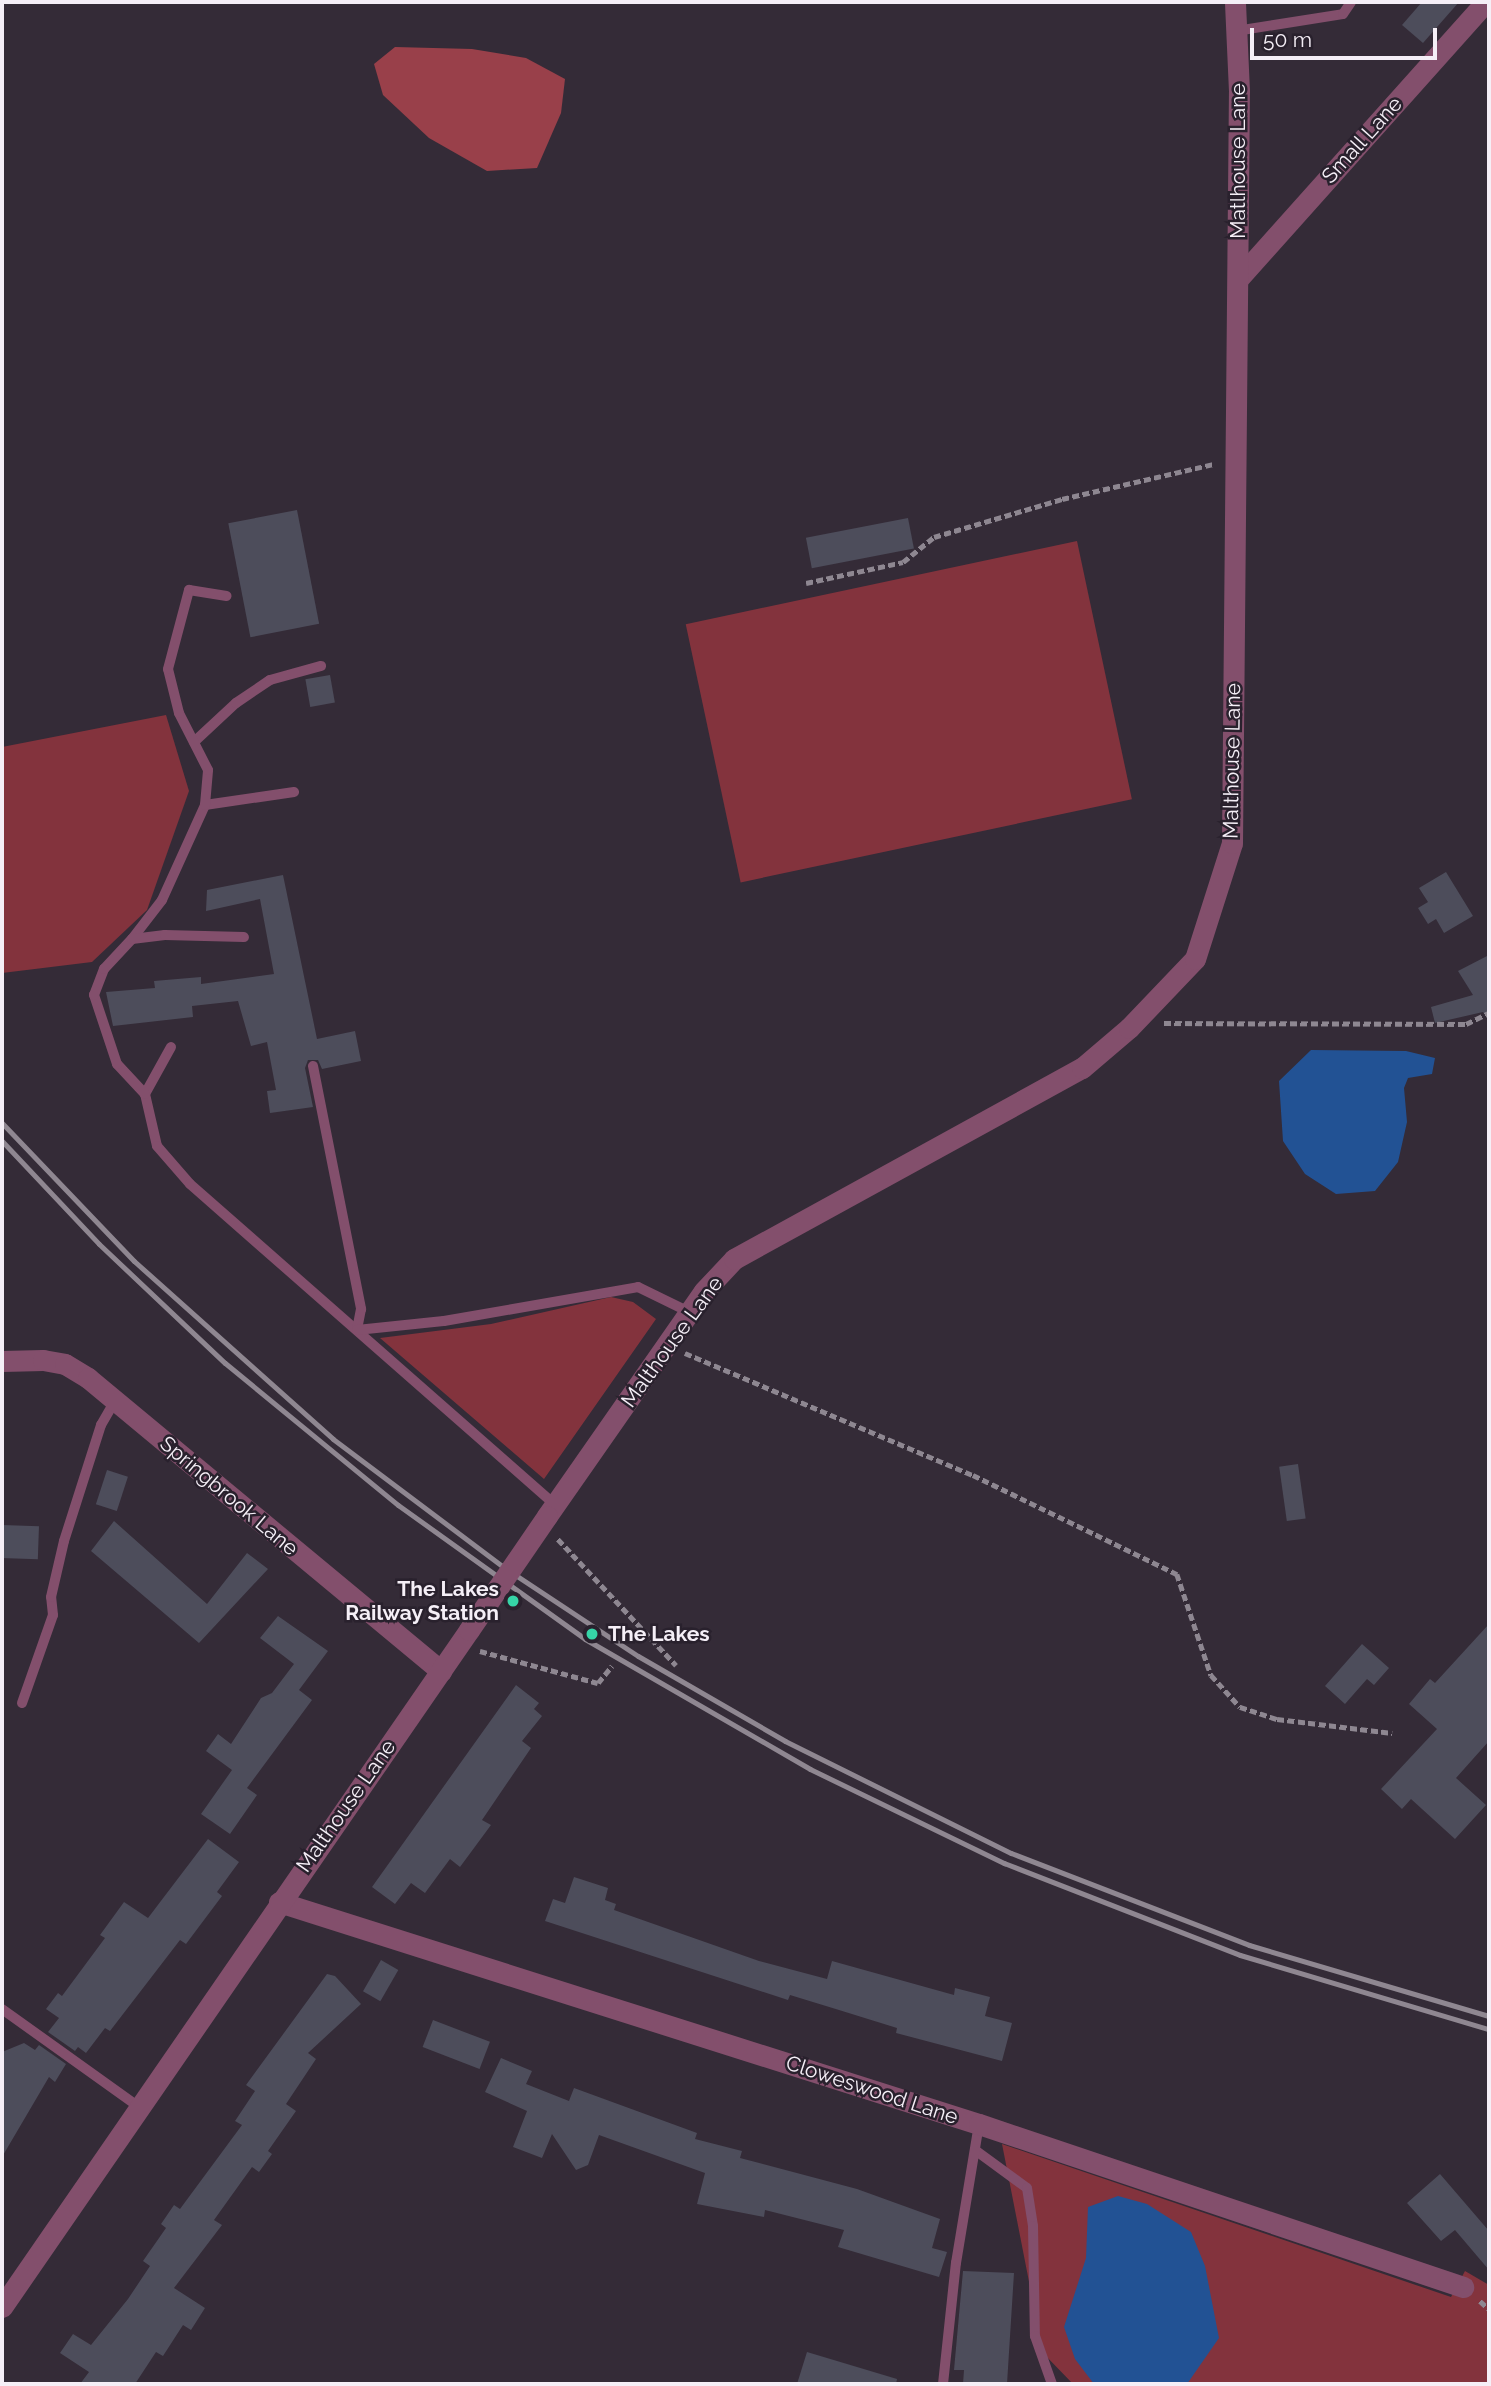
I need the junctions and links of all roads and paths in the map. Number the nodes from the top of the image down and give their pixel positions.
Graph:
1 (1235, 2) edge
2 (1351, 2) edge
3 (1486, 2) edge
4 (1236, 31) junction
5 (1238, 279) junction
6 (1236, 459) junction
7 (806, 583) dead end
8 (227, 596) dead end
9 (320, 666) dead end
10 (194, 742) junction
11 (294, 792) dead end
12 (205, 805) junction
13 (244, 937) dead end
14 (132, 939) junction
15 (1489, 1013) edge
16 (1129, 1028) junction
17 (171, 1047) dead end
18 (313, 1066) dead end
19 (145, 1094) junction
20 (689, 1312) junction
21 (668, 1346) junction
22 (2, 1361) edge
23 (115, 1401) junction
24 (552, 1518) junction
25 (471, 1639) junction
26 (676, 1665) dead end
27 (612, 1666) dead end
28 (441, 1671) junction
29 (22, 1703) dead end
30 (1392, 1733) dead end
31 (279, 1902) junction
32 (2, 2010) edge
33 (139, 2107) junction
34 (979, 2124) junction
35 (975, 2150) junction
36 (1463, 2287) dead end
37 (2, 2307) edge
38 (943, 2384) edge
39 (1052, 2384) edge

1 - 4 street, Matlhouse Lane
2 - 4 lane
3 - 5 street, Small Lane
4 - 5 street, Matlhouse Lane
5 - 6 street, Malthouse Lane
6 - 7 path
6 - 16 street, Malthouse Lane
8 - 10 lane
9 - 10 lane
10 - 12 lane
11 - 12 lane
12 - 14 lane
13 - 14 lane
14 - 19 lane
15 - 16 path
16 - 20 street, Malthouse Lane
17 - 19 lane
18 - 20 lane
19 - 24 lane
20 - 21 street, Malthouse Lane
21 - 24 street, Malthouse Lane
21 - 30 path
22 - 23 street, Springbrook Lane
23 - 28 street, Springbrook Lane
23 - 29 lane
24 - 25 street, Malthouse Lane, bridge
24 - 26 path
25 - 27 path
25 - 28 street, Malthouse Lane
28 - 31 street, Malthouse Lane
31 - 33 street, Malthouse Lane
31 - 34 street, Cloweswood Lane
32 - 33 lane
33 - 37 street, Malthouse Lane
34 - 35 lane
34 - 36 street, Cloweswood Lane
35 - 38 lane
35 - 39 lane

